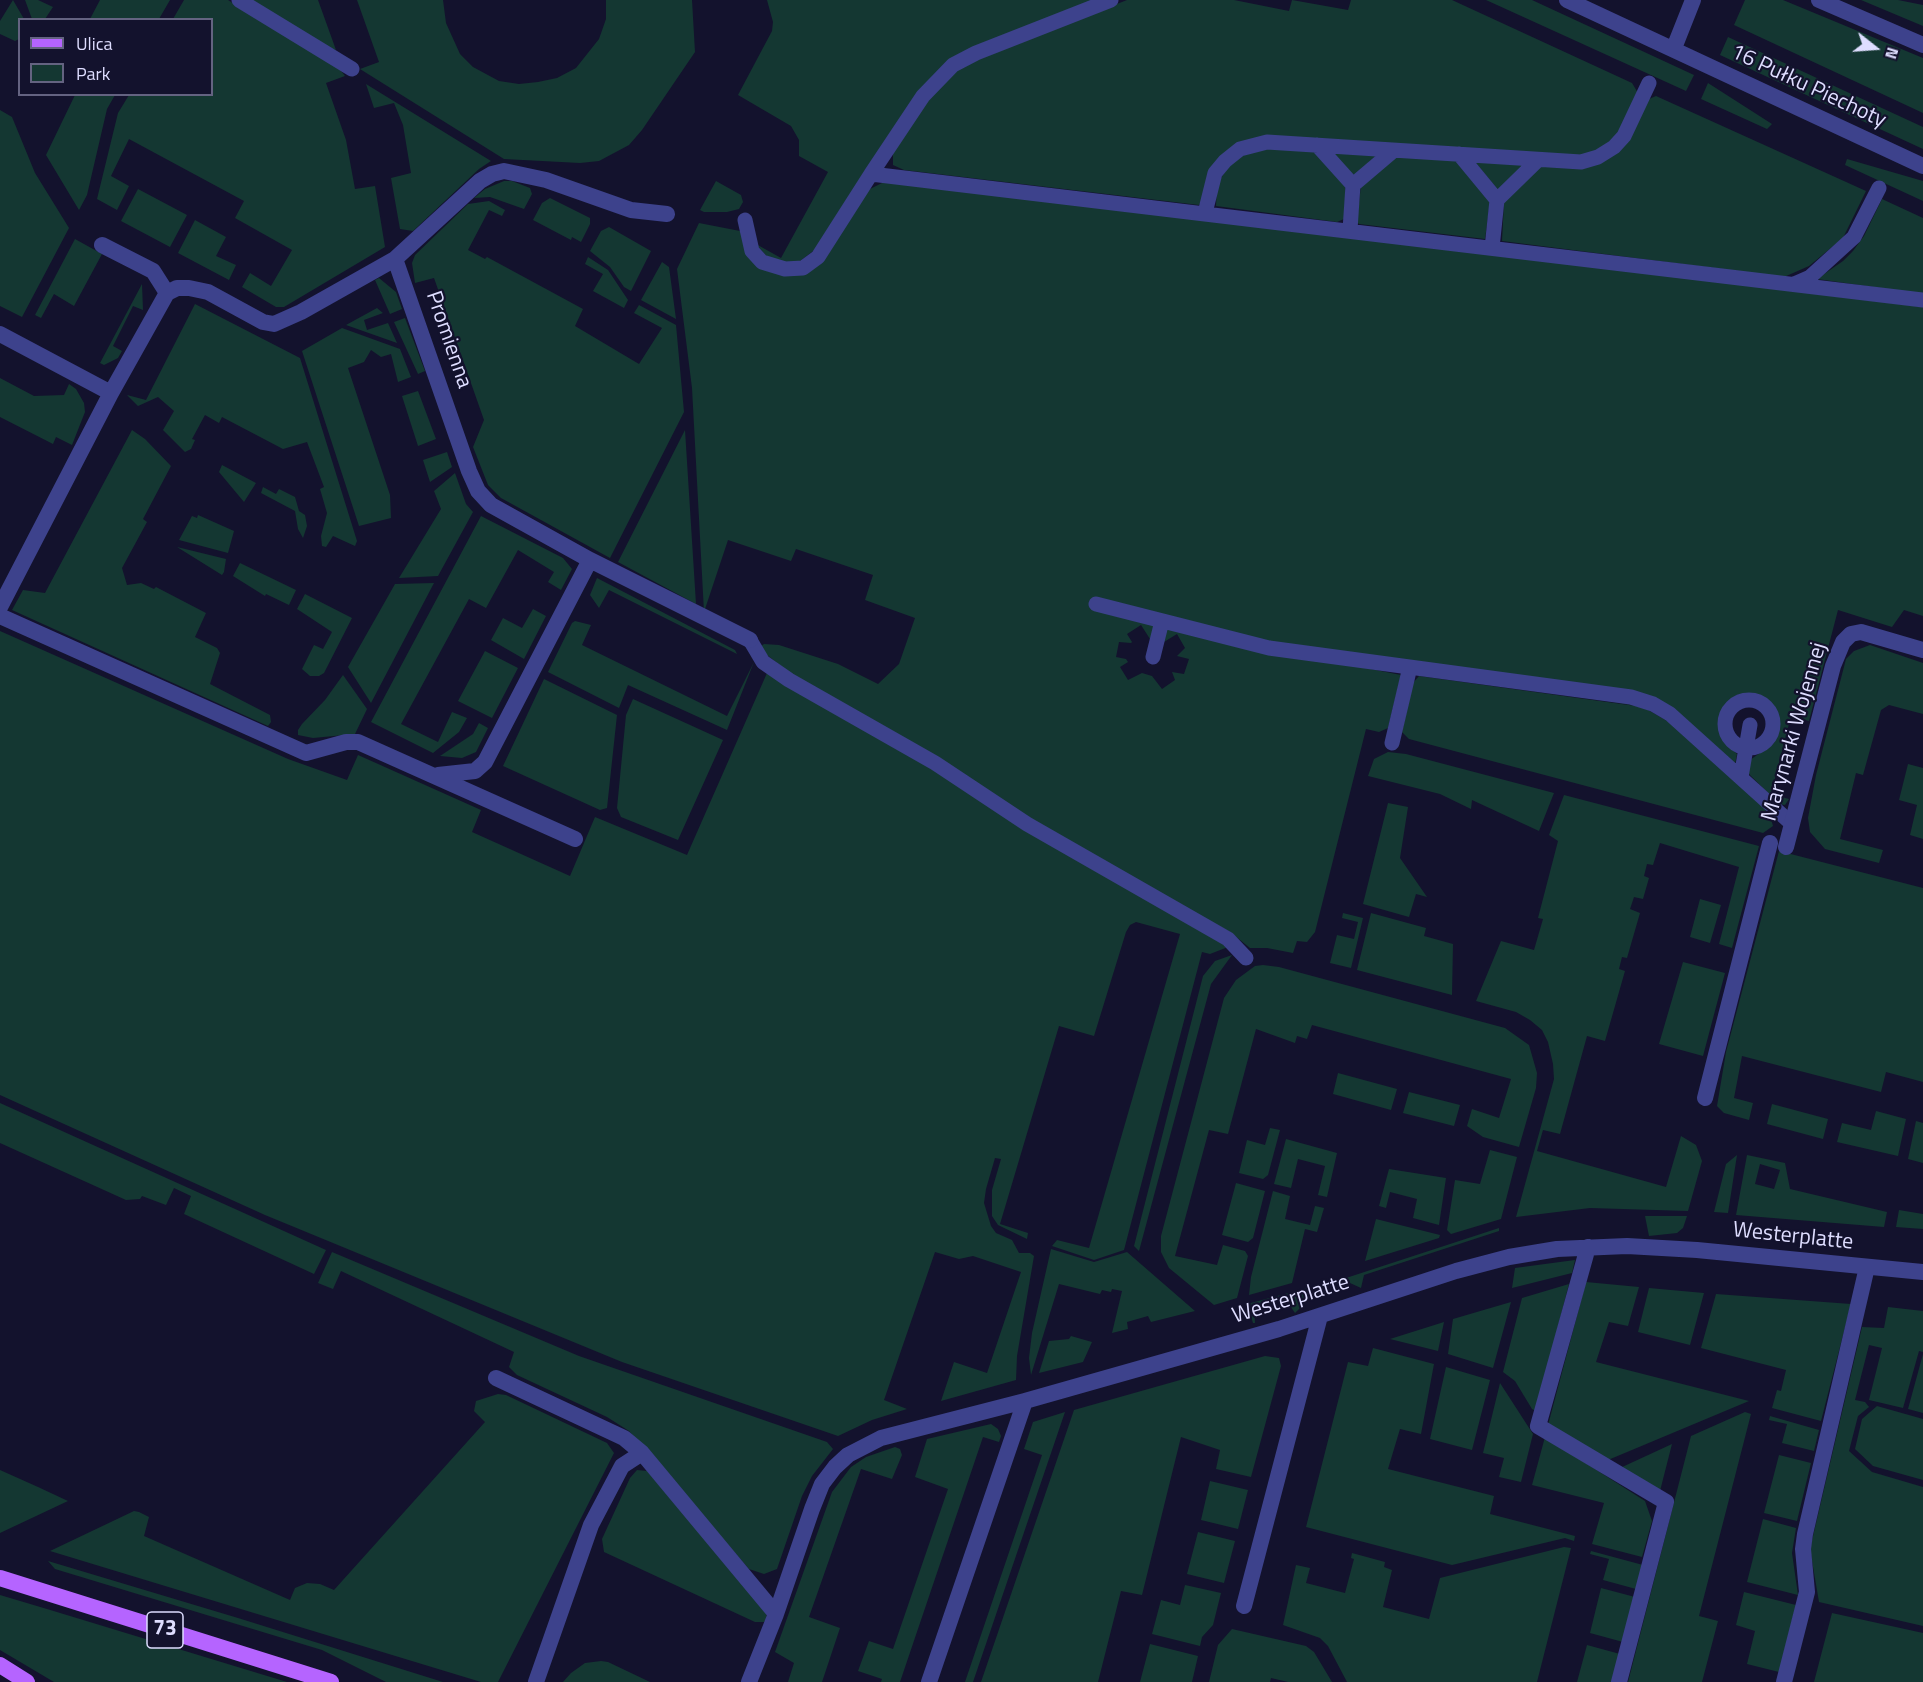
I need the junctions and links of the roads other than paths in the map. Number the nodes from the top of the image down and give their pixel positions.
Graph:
1 (240, 0) edge
2 (1111, 0) edge
3 (1567, 0) edge
4 (1693, 0) edge
5 (1819, 0) edge
6 (1923, 45) edge
7 (1674, 48) junction
8 (352, 69) dead end
9 (1650, 82) dead end
10 (1317, 145) junction
11 (1393, 151) junction
12 (1459, 154) junction
13 (1538, 160) junction
14 (1923, 166) edge
15 (871, 174) junction
16 (1353, 185) junction
17 (1879, 188) dead end
18 (1497, 200) junction
19 (1205, 213) junction
20 (667, 214) dead end
21 (745, 219) dead end
22 (1350, 230) junction
23 (102, 245) dead end
24 (1492, 248) junction
25 (395, 259) junction
26 (1794, 285) junction
27 (167, 293) junction
28 (1923, 300) edge
29 (0, 334) edge
30 (111, 393) junction
31 (590, 560) junction
32 (1096, 604) dead end
33 (0, 607) edge
34 (0, 616) edge
35 (1162, 621) junction
36 (750, 640) joint
37 (1923, 650) edge
38 (1152, 657) dead end
39 (1410, 667) junction
40 (1732, 707) junction
41 (1771, 716) junction
42 (1750, 725) junction
43 (1392, 743) dead end
44 (1745, 748) junction
45 (435, 775) junction
46 (1741, 777) junction
47 (1792, 824) junction
48 (575, 839) dead end
49 (1246, 958) dead end
50 (1705, 1098) dead end
51 (1588, 1247) junction
52 (1867, 1267) junction
53 (1923, 1272) edge
54 (1320, 1316) junction
55 (496, 1378) dead end
56 (1025, 1401) junction
57 (642, 1453) junction
58 (0, 1578) edge
59 (1244, 1606) dead end
60 (776, 1614) junction
61 (0, 1665) edge
62 (27, 1682) edge
63 (331, 1682) edge
64 (536, 1682) edge
65 (749, 1682) edge
66 (929, 1682) edge
67 (1619, 1682) edge
68 (1784, 1682) edge

1 - 8 street
2 - 15 street
3 - 7 street, 16 Pułku Piechoty
4 - 7 street
5 - 6 street
7 - 14 street, 16 Pułku Piechoty
9 - 13 street
10 - 11 street
10 - 16 street
10 - 19 street
11 - 12 street
11 - 16 street
12 - 13 street
12 - 18 street
13 - 18 street
15 - 19 street
15 - 21 street
16 - 22 street
17 - 26 street
18 - 24 street
19 - 22 street
20 - 25 street
22 - 24 street
23 - 27 street
24 - 26 street
25 - 27 street
25 - 31 street, Promienna
26 - 28 street
27 - 30 street
29 - 30 street
30 - 33 street
31 - 36 street, Promienna
31 - 45 street
32 - 35 street
34 - 45 street
35 - 38 street
35 - 39 street
36 - 49 street
37 - 47 street, Marynarki Wojennej
39 - 43 street
39 - 46 street
40 - 41 street
40 - 42 street
40 - 44 street
41 - 42 street
41 - 44 street
42 - 44 street
44 - 46 street
45 - 48 street
46 - 47 street
47 - 50 street, Marynarki Wojennej
51 - 52 street, Westerplatte
51 - 54 street, Westerplatte
51 - 67 street
52 - 53 street, Westerplatte
52 - 68 street, Westerplatte
54 - 56 street, Westerplatte
54 - 59 street
55 - 57 street
56 - 60 street, Westerplatte
56 - 66 street
57 - 60 street
57 - 64 street
58 - 63 main road, 73
60 - 65 street, Westerplatte
61 - 62 main road

